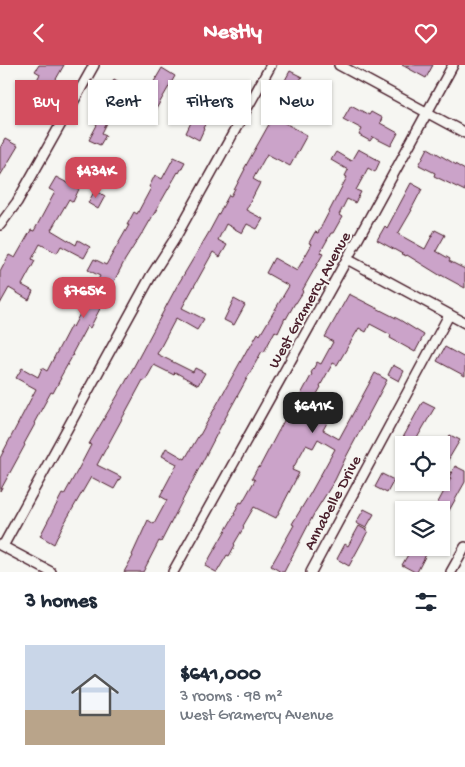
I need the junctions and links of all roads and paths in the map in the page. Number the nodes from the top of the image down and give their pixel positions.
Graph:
1 (94, 65) edge
2 (271, 65) edge
3 (339, 65) edge
4 (454, 65) edge
5 (428, 113) junction
6 (465, 133) edge
7 (0, 225) edge
8 (347, 259) junction
9 (450, 315) junction
10 (465, 323) edge
11 (1, 545) edge
12 (465, 547) edge
13 (51, 572) edge
14 (173, 572) edge
15 (310, 572) edge
16 (451, 572) edge

1 - 7 street
2 - 11 street
3 - 5 street
4 - 5 street, West Gramercy Avenue
5 - 6 street
5 - 8 street, West Gramercy Avenue
8 - 9 street
8 - 14 street, West Gramercy Avenue
9 - 10 street
9 - 15 street, Annabelle Drive
11 - 13 street
12 - 16 street

